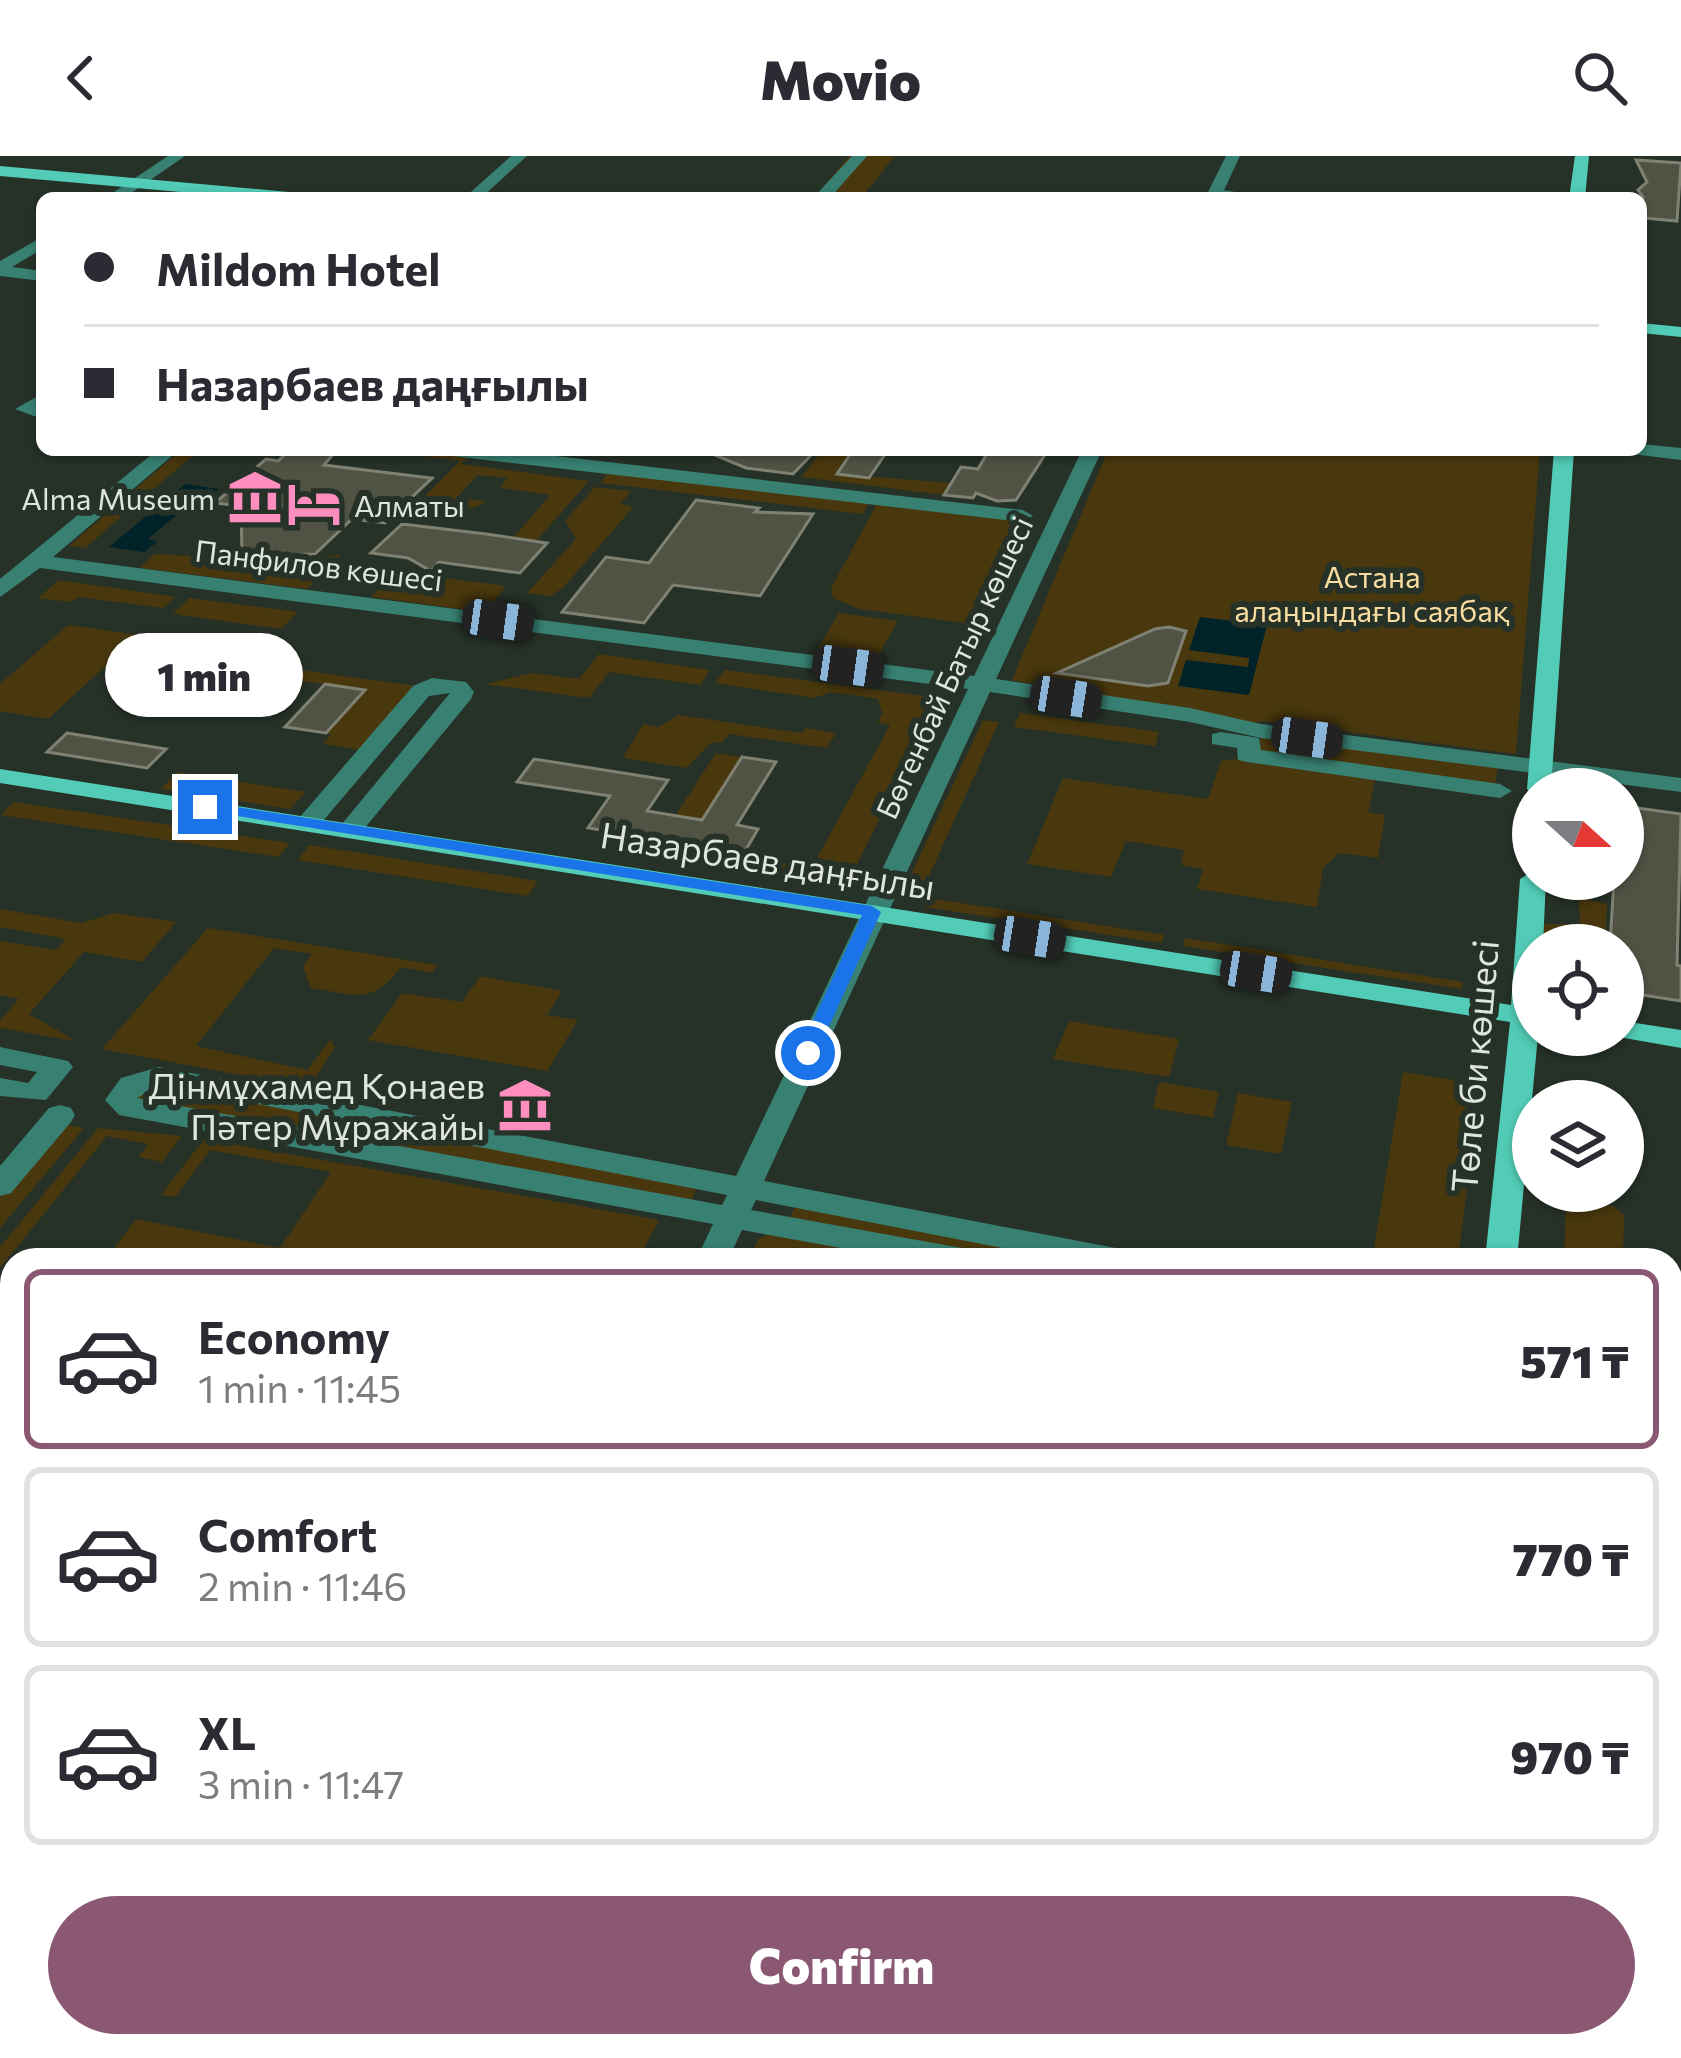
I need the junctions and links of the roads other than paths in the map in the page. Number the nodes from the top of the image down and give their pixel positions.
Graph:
1 (178, 156) edge
2 (520, 156) edge
3 (860, 156) edge
4 (880, 156) edge
5 (1233, 156) edge
6 (1582, 156) edge
7 (0, 172) edge
8 (138, 182) junction
9 (122, 192) edge
10 (239, 192) edge
11 (479, 192) edge
12 (827, 192) edge
13 (848, 192) edge
14 (1216, 192) edge
15 (1578, 192) edge
16 (36, 246) edge
17 (0, 270) edge
18 (36, 275) edge
19 (1647, 329) edge
20 (1681, 332) edge
21 (0, 397) edge
22 (36, 406) edge
23 (0, 407) edge
24 (1647, 451) edge
25 (1681, 454) edge
26 (162, 456) edge
27 (504, 456) edge
28 (1089, 456) edge
29 (1564, 456) edge
30 (1023, 516) dead end
31 (37, 568) junction
32 (0, 590) edge
33 (981, 684) junction
34 (1014, 706) dead end
35 (1542, 768) edge
36 (1512, 773) edge
37 (0, 776) edge
38 (1644, 783) edge
39 (1681, 785) edge
40 (1500, 791) dead end
41 (1644, 799) edge
42 (1681, 804) edge
43 (308, 823) junction
44 (350, 830) junction
45 (872, 912) junction
46 (1512, 1013) edge
47 (1644, 1033) edge
48 (1681, 1039) edge
49 (0, 1056) edge
50 (1524, 1056) edge
51 (0, 1087) edge
52 (60, 1115) dead end
53 (0, 1186) edge
54 (739, 1203) junction
55 (718, 1248) edge
56 (920, 1248) edge
57 (1041, 1248) edge
58 (1502, 1248) edge

1 - 8 street
2 - 11 street
3 - 12 street
4 - 13 street
5 - 14 street
6 - 15 main road
7 - 8 main road
8 - 9 street
8 - 10 main road
16 - 17 street
17 - 18 street
19 - 20 main road
21 - 22 street
22 - 23 street
24 - 25 street
26 - 31 street
27 - 30 street
28 - 33 street, Бөгенбай Батыр көшесі
29 - 35 main road
31 - 32 street
31 - 33 street, Панфилов көшесі
33 - 36 street
33 - 45 street, Бөгенбай Батыр көшесі
34 - 40 street
37 - 43 main road, Назарбаев даңғылы
38 - 39 street
41 - 42 street
43 - 44 main road, Назарбаев даңғылы
43 - 44 street
44 - 45 main road, Назарбаев даңғылы
45 - 46 main road, Назарбаев даңғылы
45 - 54 street
47 - 48 main road
49 - 51 street
50 - 58 main road, Төле би көшесі
52 - 53 street
54 - 54 street
54 - 55 street
54 - 56 street
54 - 57 street

